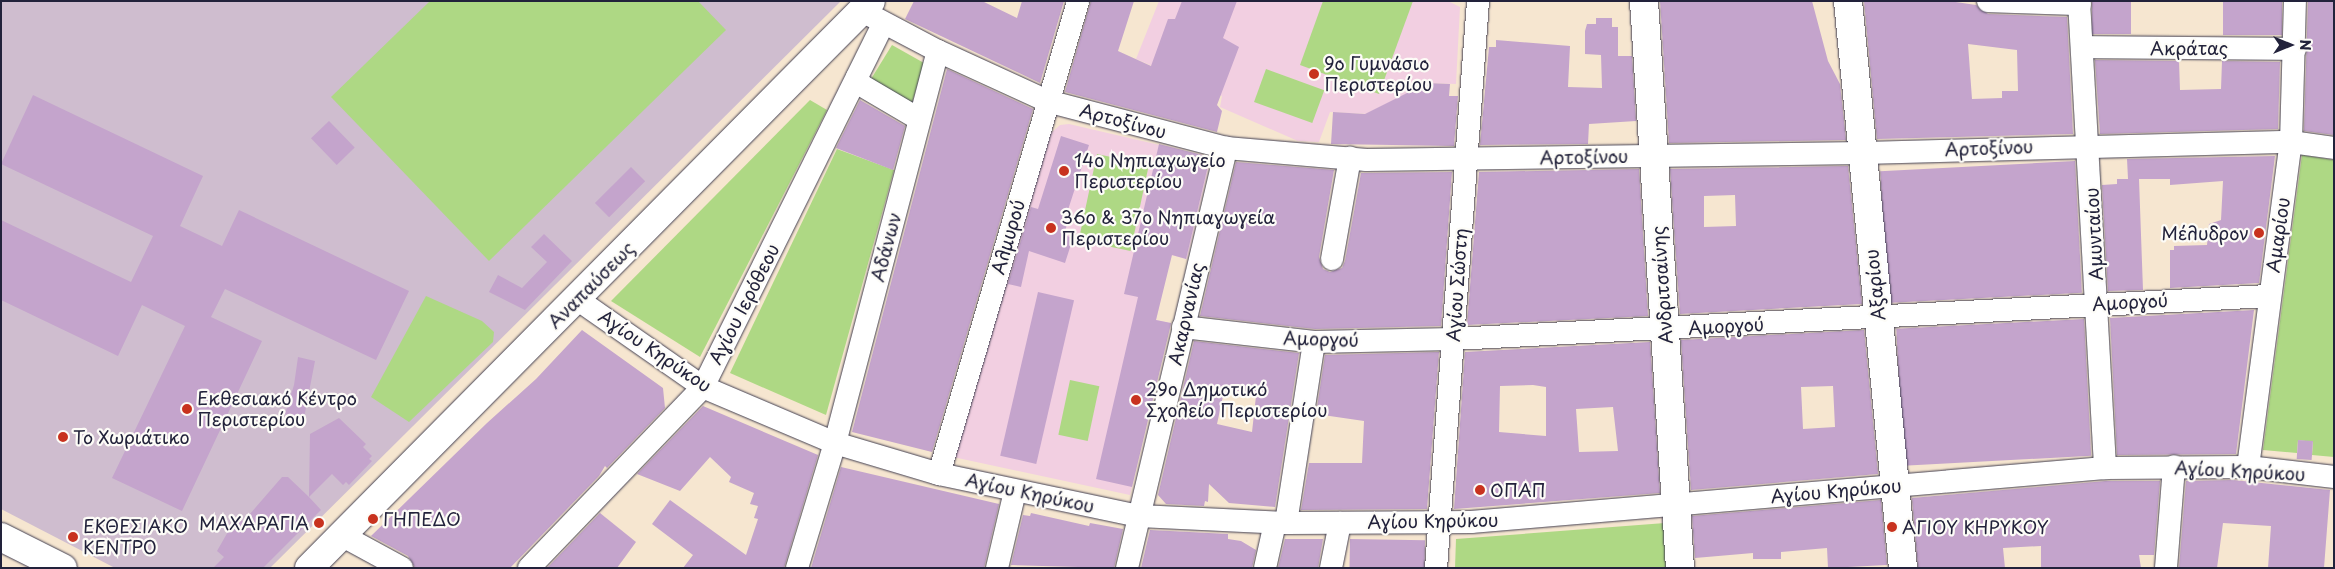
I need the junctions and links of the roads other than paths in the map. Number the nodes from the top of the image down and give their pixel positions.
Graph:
1 (1078, 1) edge
2 (1478, 1) edge
3 (1644, 1) edge
4 (1848, 1) edge
5 (1988, 1) edge
6 (2295, 1) edge
7 (2080, 3) edge
8 (872, 12) edge
9 (2082, 47) junction
10 (2295, 48) junction
11 (938, 52) junction
12 (857, 78) junction
13 (1047, 101) junction
14 (919, 119) junction
15 (2290, 142) junction
16 (2089, 145) junction
17 (1226, 148) junction
18 (2334, 148) edge
19 (1862, 153) junction
20 (1654, 155) junction
21 (1350, 158) junction
22 (1466, 159) junction
23 (1332, 260) dead end
24 (2269, 296) junction
25 (577, 299) junction
26 (2098, 303) junction
27 (1879, 319) junction
28 (1183, 327) junction
29 (1664, 330) junction
30 (1453, 338) junction
31 (1314, 342) junction
32 (702, 387) junction
33 (835, 443) junction
34 (2174, 466) junction
35 (2248, 467) junction
36 (2105, 468) junction
37 (939, 474) junction
38 (2334, 477) edge
39 (1895, 486) junction
40 (1015, 491) junction
41 (1676, 506) junction
42 (1139, 516) junction
43 (1281, 523) junction
44 (1340, 523) junction
45 (1439, 523) junction
46 (344, 536) junction
47 (1, 537) edge
48 (63, 568) edge
49 (309, 568) edge
50 (402, 568) edge
51 (529, 568) edge
52 (798, 568) edge
53 (996, 568) edge
54 (1127, 568) edge
55 (1265, 568) edge
56 (1331, 568) edge
57 (1436, 568) edge
58 (1680, 568) edge
59 (1903, 568) edge
60 (2166, 568) edge

1 - 13 street, Αλμυρού
2 - 22 street, Αγίου Σώστη
3 - 20 street, Ανδριτσαίνης
4 - 19 street, Αξαρίου
5 - 7 street
6 - 10 street, Αμαρίου
7 - 9 street, Αμυνταίου
8 - 11 street, Αρτοξίνου
8 - 12 street, Αγίου Ιερόθεου
8 - 25 street, Αναπαύσεως
9 - 10 street, Ακράτας
9 - 16 street, Αμυνταίου
10 - 15 street, Αμαρίου
11 - 13 street, Αρτοξίνου
11 - 14 street, Αδάνων
12 - 14 street
12 - 32 street, Αγίου Ιερόθεου
13 - 17 street, Αρτοξίνου
13 - 37 street, Αλμυρού
14 - 33 street, Αδάνων
15 - 16 street, Αρτοξίνου
15 - 18 street, Αρτοξίνου
15 - 24 street, Αμαρίου
16 - 19 street, Αρτοξίνου
16 - 26 street, Αμυνταίου
17 - 21 street, Αρτοξίνου
17 - 28 street, Ακαρνανίας
19 - 20 street, Αρτοξίνου
19 - 27 street, Αξαρίου
20 - 22 street, Αρτοξίνου
20 - 29 street, Ανδριτσαίνης
21 - 22 street, Αρτοξίνου
21 - 23 street
22 - 30 street, Αγίου Σώστη
24 - 26 street, Αμοργού
24 - 35 street, Αμαρίου
25 - 32 street, Αγίου Κηρύκου
25 - 46 street, Αναπαύσεως
26 - 27 street, Αμοργού
26 - 36 street, Αμυνταίου
27 - 29 street, Αμοργού
27 - 39 street, Αξαρίου
28 - 31 street, Αμοργού
28 - 42 street, Ακαρνανίας
29 - 30 street, Αμοργού
29 - 41 street, Ανδριτσαίνης
30 - 31 street, Αμοργού
30 - 45 street, Αγίου Σώστη
31 - 43 street
32 - 33 street, Αγίου Κηρύκου
32 - 51 street, Αγίου Ιερόθεου
33 - 37 street, Αγίου Κηρύκου
33 - 52 street, Αδάνων
34 - 35 street, Αγίου Κηρύκου
34 - 36 street, Αγίου Κηρύκου
34 - 60 street
35 - 38 street, Αγίου Κηρύκου
36 - 39 street, Αγίου Κηρύκου
37 - 40 street, Αγίου Κηρύκου
39 - 41 street, Αγίου Κηρύκου
39 - 59 street, Αξαρίου
40 - 42 street, Αγίου Κηρύκου
40 - 53 street
41 - 45 street, Αγίου Κηρύκου
41 - 58 street, Ανδριτσαίνης
42 - 43 street, Αγίου Κηρύκου
42 - 54 street, Ακαρνανίας
43 - 44 street, Αγίου Κηρύκου
43 - 55 street
44 - 45 street, Αγίου Κηρύκου
44 - 56 street
45 - 57 street, Αγίου Σώστη
46 - 49 street, Αναπαύσεως
46 - 50 street
47 - 48 street

